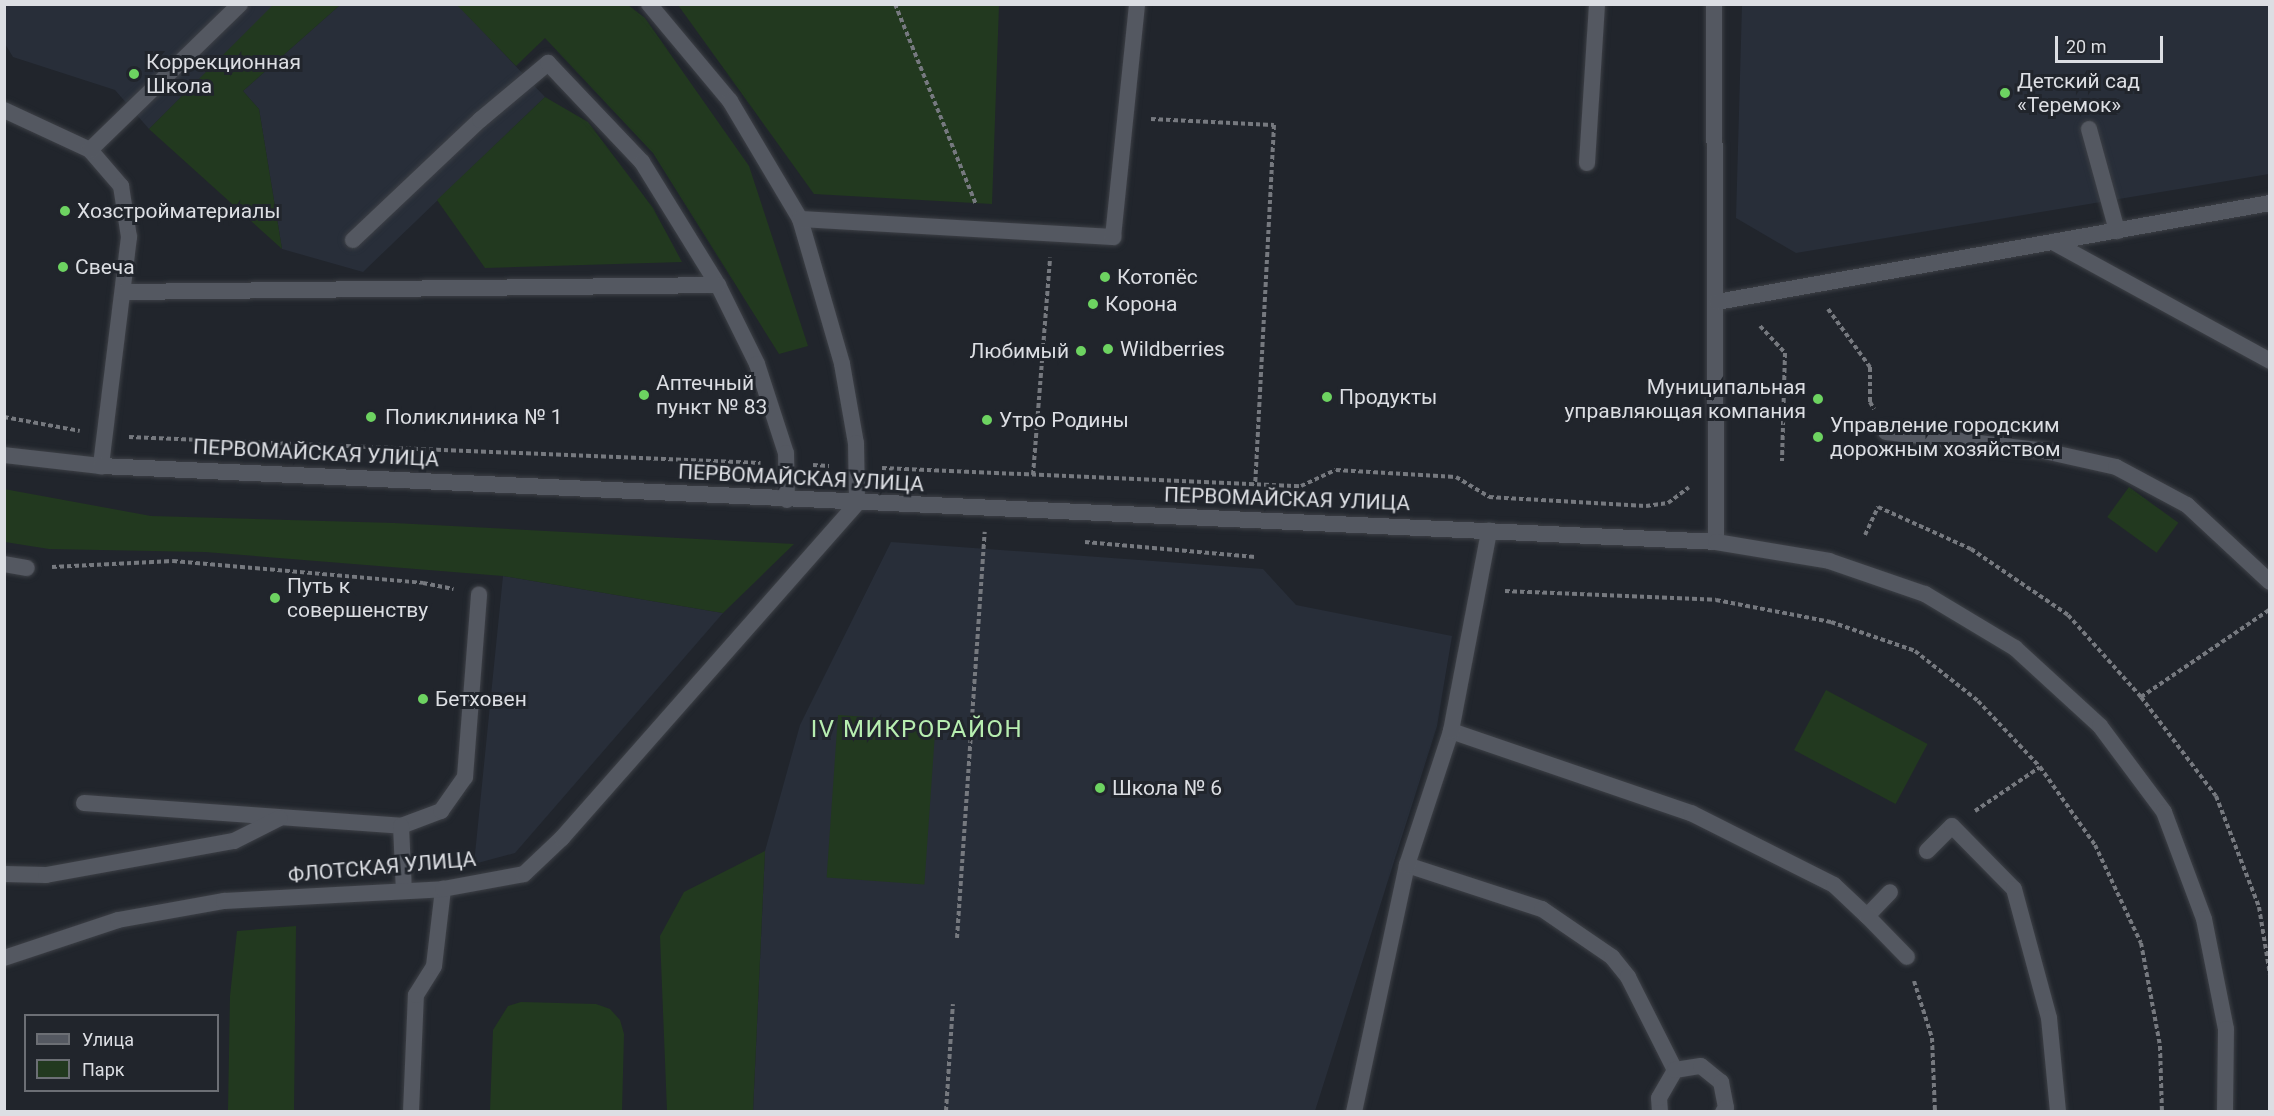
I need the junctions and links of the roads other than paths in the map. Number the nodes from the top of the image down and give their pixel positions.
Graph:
1 (240, 4) edge
2 (649, 4) edge
3 (1137, 4) edge
4 (1596, 4) edge
5 (1714, 4) edge
6 (4, 111) edge
7 (2089, 129) dead end
8 (90, 150) junction
9 (1587, 163) dead end
10 (2270, 203) edge
11 (800, 219) junction
12 (2117, 231) junction
13 (353, 240) dead end
14 (2054, 242) junction
15 (718, 285) junction
16 (123, 292) junction
17 (1717, 302) junction
18 (2270, 361) edge
19 (1886, 432) road end
20 (4, 455) edge
21 (101, 466) junction
22 (787, 500) junction
23 (857, 504) junction
24 (1489, 531) junction
25 (1716, 542) junction
26 (4, 564) edge
27 (27, 568) road end
28 (2268, 578) edge
29 (479, 595) road end
30 (1451, 731) junction
31 (84, 803) dead end
32 (281, 817) junction
33 (400, 826) junction
34 (1927, 851) dead end
35 (1407, 865) junction
36 (4, 874) edge
37 (443, 889) junction
38 (404, 891) junction
39 (1890, 892) dead end
40 (1867, 916) junction
41 (5, 956) edge
42 (1906, 957) road end
43 (1675, 1070) junction
44 (411, 1112) edge
45 (1354, 1112) edge
46 (1660, 1112) edge
47 (1723, 1112) edge
48 (2058, 1112) edge
49 (2225, 1112) edge

1 - 8 street
2 - 11 street
3 - 11 street
4 - 9 street
5 - 17 street
6 - 8 street
7 - 12 street
8 - 16 street
10 - 12 street
11 - 23 street
12 - 14 street
13 - 15 street
14 - 17 street
14 - 18 street
15 - 16 street
15 - 22 street
16 - 21 street
17 - 25 street
19 - 28 street
20 - 21 street, ПЕРВОМАЙСКАЯ УЛИЦА
21 - 22 street, ПЕРВОМАЙСКАЯ УЛИЦА
22 - 23 street, ПЕРВОМАЙСКАЯ УЛИЦА
23 - 24 street, ПЕРВОМАЙСКАЯ УЛИЦА
23 - 37 street, ФЛОТСКАЯ УЛИЦА
24 - 25 street, ПЕРВОМАЙСКАЯ УЛИЦА
24 - 30 street
25 - 49 street, ПЕРВОМАЙСКАЯ УЛИЦА
26 - 27 street
29 - 33 street
30 - 35 street
30 - 40 street
31 - 32 street
32 - 33 street
32 - 36 street
33 - 38 street
34 - 48 street
35 - 43 street
35 - 45 street
37 - 38 street, ФЛОТСКАЯ УЛИЦА
37 - 44 street
38 - 41 street, ФЛОТСКАЯ УЛИЦА
39 - 40 street
40 - 42 street
43 - 46 street
43 - 47 street

